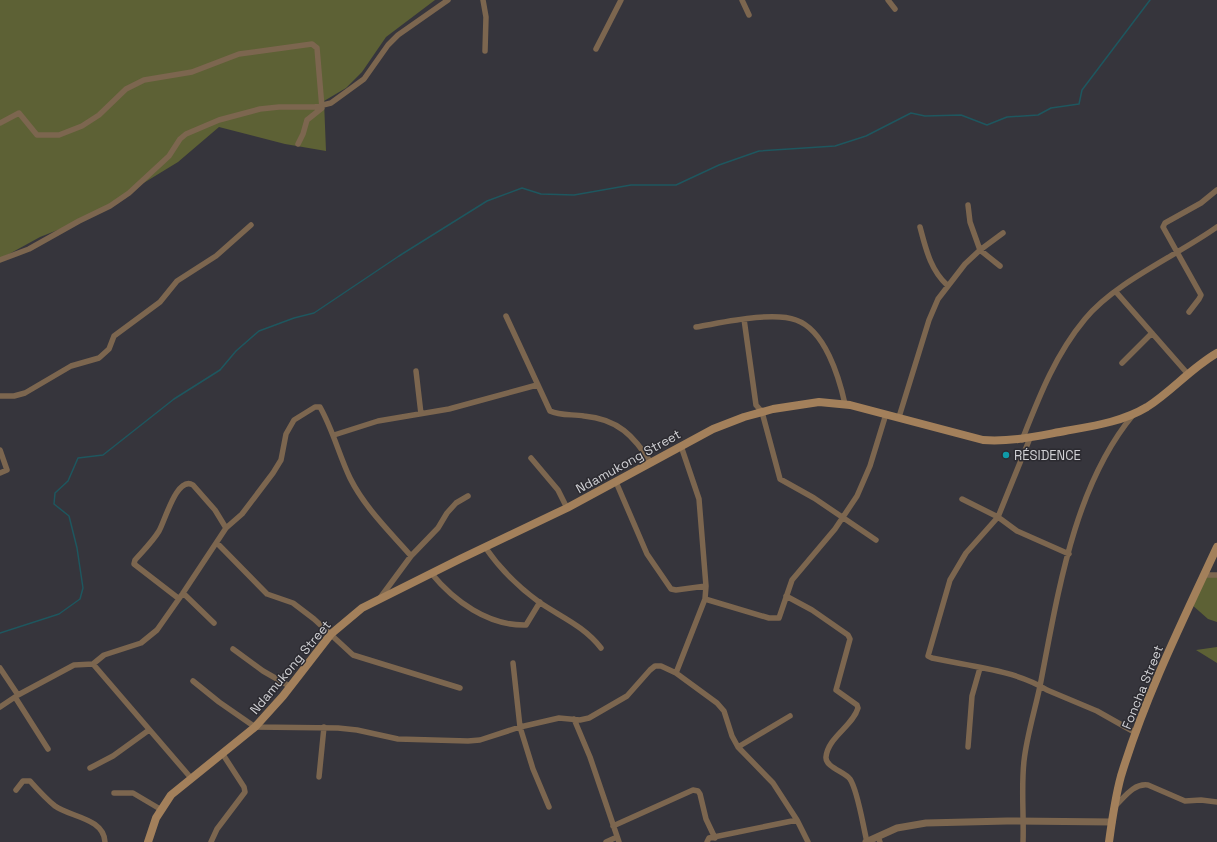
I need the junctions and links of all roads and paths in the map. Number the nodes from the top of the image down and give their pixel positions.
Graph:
1 (448, 0) edge
2 (483, 0) edge
3 (621, 0) edge
4 (742, 0) edge
5 (888, 0) edge
6 (895, 9) dead end
7 (749, 15) dead end
8 (596, 49) dead end
9 (485, 51) dead end
10 (322, 106) junction
11 (0, 123) edge
12 (298, 144) dead end
13 (1217, 190) edge
14 (968, 205) dead end
15 (251, 225) dead end
16 (1217, 227) edge
17 (920, 228) dead end
18 (1003, 233) dead end
19 (980, 250) junction
20 (1177, 252) junction
21 (0, 260) edge
22 (1000, 266) dead end
23 (947, 285) junction
24 (1116, 292) junction
25 (1189, 312) dead end
26 (506, 316) dead end
27 (744, 319) junction
28 (696, 327) dead end
29 (1152, 333) junction
30 (1217, 353) edge
31 (1122, 363) dead end
32 (416, 371) dead end
33 (1187, 373) junction
34 (537, 385) junction
35 (0, 396) edge
36 (846, 404) junction
37 (762, 412) junction
38 (421, 414) junction
39 (886, 414) junction
40 (1134, 414) junction
41 (899, 417) junction
42 (334, 435) junction
43 (1030, 438) junction
44 (1022, 440) junction
45 (682, 446) junction
46 (0, 450) edge
47 (531, 458) dead end
48 (651, 463) junction
49 (0, 473) edge
50 (616, 482) junction
51 (468, 496) dead end
52 (962, 499) dead end
53 (567, 508) junction
54 (998, 517) junction
55 (843, 518) junction
56 (226, 528) junction
57 (876, 540) dead end
58 (217, 543) junction
59 (485, 547) junction
60 (1217, 547) edge
61 (1069, 554) junction
62 (411, 556) junction
63 (431, 573) junction
64 (1217, 574) edge
65 (1204, 575) junction
66 (706, 586) junction
67 (183, 593) junction
68 (786, 596) junction
69 (178, 598) junction
70 (705, 599) junction
71 (379, 600) junction
72 (540, 602) junction
73 (214, 623) dead end
74 (331, 634) junction
75 (601, 648) dead end
76 (233, 649) dead end
77 (512, 663) dead end
78 (93, 664) junction
79 (0, 668) edge
80 (980, 668) junction
81 (676, 673) junction
82 (192, 681) dead end
83 (1040, 684) junction
84 (290, 687) junction
85 (460, 688) dead end
86 (17, 696) junction
87 (0, 707) edge
88 (790, 716) dead end
89 (574, 719) junction
90 (255, 727) junction
91 (324, 727) junction
92 (520, 727) junction
93 (149, 730) junction
94 (1136, 733) junction
95 (738, 747) junction
96 (968, 747) dead end
97 (48, 749) dead end
98 (222, 753) junction
99 (90, 768) dead end
100 (318, 777) dead end
101 (191, 778) junction
102 (16, 790) dead end
103 (114, 793) dead end
104 (1217, 802) edge
105 (549, 807) dead end
106 (1114, 807) junction
107 (160, 809) junction
108 (796, 820) junction
109 (1024, 822) junction
110 (1112, 822) junction
111 (613, 826) junction
112 (715, 838) junction
113 (618, 839) edge
114 (879, 839) edge
115 (106, 842) edge
116 (148, 842) edge
117 (211, 842) edge
118 (606, 842) edge
119 (706, 842) edge
120 (808, 842) edge
121 (867, 842) edge
122 (1023, 842) edge
123 (1109, 842) edge

1 - 10 street
2 - 9 street
3 - 8 street
4 - 7 street
5 - 6 street
10 - 11 street
10 - 12 street
10 - 21 street
13 - 20 street
14 - 19 street
15 - 35 street
16 - 20 street
17 - 23 street
18 - 19 street
19 - 22 street
19 - 23 street
20 - 24 street
20 - 25 street
23 - 41 street
24 - 29 street
24 - 44 street
26 - 34 street
27 - 28 street
27 - 36 street
27 - 37 street
29 - 31 street
29 - 33 street
30 - 33 main road, Ndamukong Street
32 - 38 street
33 - 40 main road, Ndamukong Street
34 - 38 street
34 - 48 street
36 - 37 main road, Ndamukong Street
36 - 39 main road, Ndamukong Street
37 - 45 main road, Ndamukong Street
37 - 55 street
38 - 42 street
39 - 41 main road, Ndamukong Street
39 - 55 street
40 - 43 main road, Ndamukong Street
40 - 61 street
41 - 44 main road, Ndamukong Street
42 - 56 street
42 - 62 street
43 - 44 main road, Ndamukong Street
43 - 54 street
45 - 48 main road, Ndamukong Street
45 - 66 street
46 - 49 street
47 - 53 street
48 - 50 main road, Ndamukong Street
50 - 53 main road, Ndamukong Street
50 - 66 street
51 - 62 street
52 - 54 street
53 - 59 main road, Ndamukong Street
54 - 61 street
54 - 80 street
55 - 57 street
55 - 68 street
56 - 58 street
56 - 69 street
58 - 67 street
58 - 74 street
59 - 63 main road, Ndamukong Street
59 - 72 street
60 - 65 main road, Foncha Street
61 - 83 street
62 - 71 street
63 - 71 main road, Ndamukong Street
63 - 72 street
64 - 65 street
65 - 94 main road, Foncha Street
66 - 70 street
67 - 69 street
67 - 73 street
68 - 70 street
68 - 121 street
69 - 78 street
70 - 81 street
71 - 74 main road, Ndamukong Street
72 - 75 street
74 - 84 main road, Ndamukong Street
74 - 85 street
76 - 84 street
77 - 92 street
78 - 86 street
78 - 93 street
79 - 86 street
80 - 83 street
80 - 96 street
81 - 89 street
81 - 95 street
82 - 90 street
83 - 94 street
83 - 109 street
84 - 90 main road, Ndamukong Street
86 - 87 street
86 - 97 street
88 - 95 street
89 - 92 street
89 - 111 street
90 - 91 street
90 - 98 main road, Ndamukong Street
91 - 92 street
91 - 100 street
92 - 105 street
93 - 99 street
93 - 101 street
94 - 106 main road, Foncha Street
95 - 108 street
98 - 101 main road, Ndamukong Street
98 - 117 street
101 - 107 main road, Ndamukong Street
102 - 115 street
103 - 107 street
104 - 106 street
106 - 110 main road, Foncha Street
107 - 116 main road, Ndamukong Street
108 - 112 street
108 - 120 street
109 - 110 street
109 - 114 street
109 - 122 street
110 - 123 main road, Foncha Street
111 - 112 street
111 - 113 street
112 - 119 street
113 - 118 street
114 - 121 street

